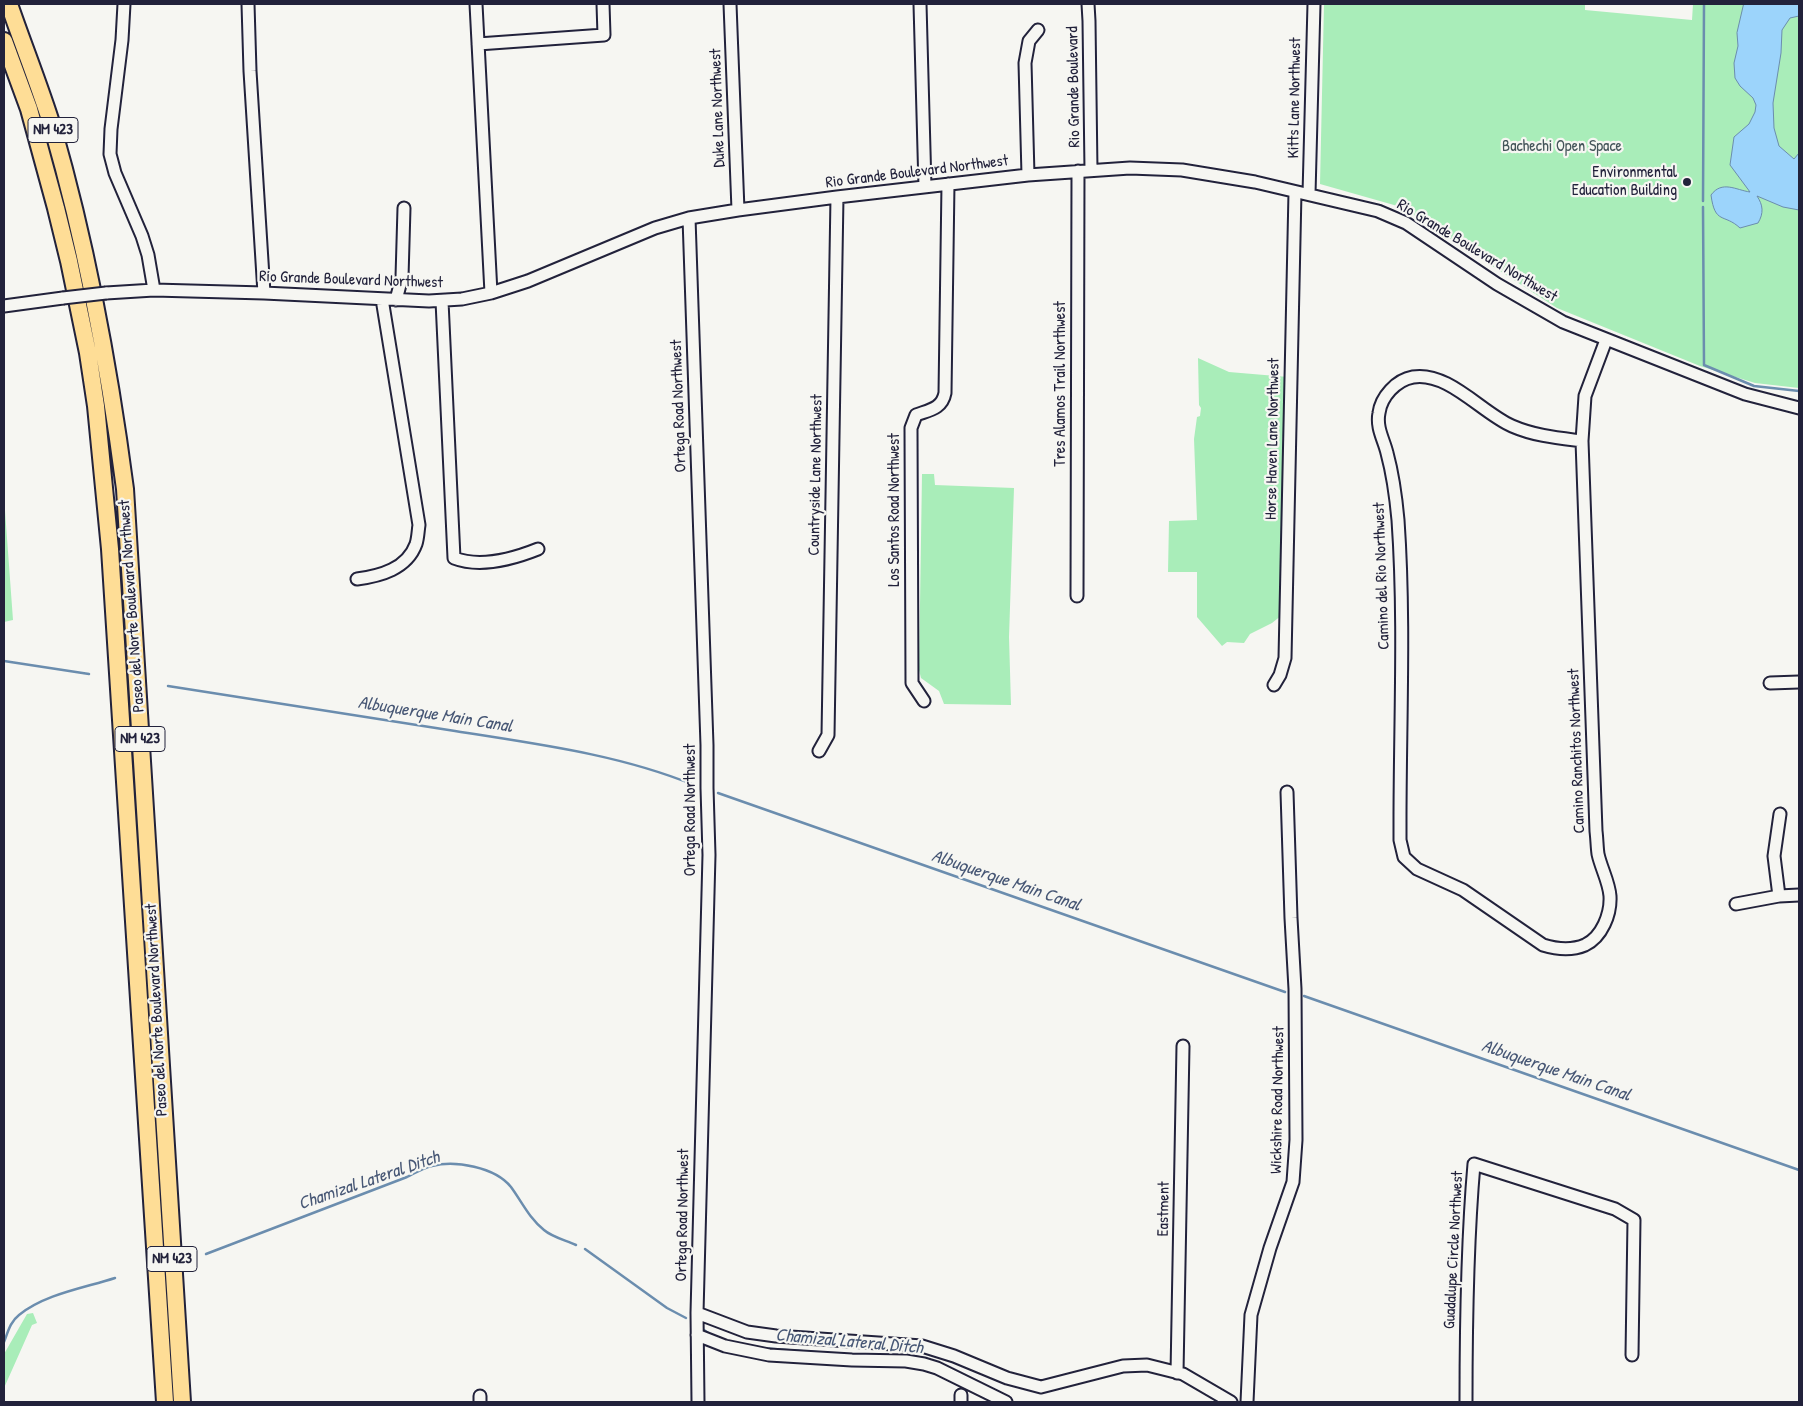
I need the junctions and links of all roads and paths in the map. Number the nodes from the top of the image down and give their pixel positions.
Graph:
1 (9, 4) edge
2 (124, 4) edge
3 (248, 4) edge
4 (476, 4) edge
5 (602, 4) edge
6 (730, 4) edge
7 (920, 4) edge
8 (1088, 4) edge
9 (1314, 4) edge
10 (1038, 30) dead end
11 (4, 40) edge
12 (478, 44) junction
13 (1091, 170) junction
14 (1078, 171) junction
15 (1028, 175) junction
16 (948, 184) junction
17 (925, 187) junction
18 (1295, 192) junction
19 (1309, 194) junction
20 (837, 197) junction
21 (404, 208) dead end
22 (738, 210) junction
23 (689, 218) junction
24 (154, 290) junction
25 (491, 293) junction
26 (264, 294) junction
27 (382, 299) junction
28 (396, 300) junction
29 (442, 301) junction
30 (4, 306) edge
31 (1606, 340) junction
32 (1799, 408) edge
33 (1582, 441) junction
34 (538, 549) dead end
35 (357, 579) dead end
36 (1077, 596) dead end
37 (1770, 682) dead end
38 (1799, 682) edge
39 (1274, 685) dead end
40 (924, 701) dead end
41 (819, 751) dead end
42 (1287, 792) dead end
43 (1780, 814) dead end
44 (1404, 856) joint
45 (1799, 895) edge
46 (1779, 896) junction
47 (1736, 904) dead end
48 (1183, 1046) dead end
49 (697, 1313) junction
50 (698, 1335) junction
51 (1632, 1355) dead end
52 (1177, 1373) junction
53 (165, 1402) edge
54 (182, 1402) edge
55 (698, 1402) edge
56 (1006, 1402) edge
57 (1231, 1402) edge
58 (1248, 1402) edge
59 (1466, 1402) edge

1 - 54 highway, Paseo del Norte Boulevard Northwest / NM 423
2 - 24 street
3 - 26 street
4 - 12 street
5 - 12 street
6 - 22 street, Duke Lane Northwest
7 - 17 street
8 - 13 street, Rio Grande Boulevard
9 - 19 street, Kitts Lane Northwest
10 - 15 street
11 - 53 highway, Paseo del Norte Boulevard Northwest / NM 423
12 - 25 street
13 - 14 street, Rio Grande Boulevard Northwest
13 - 18 street, Rio Grande Boulevard Northwest
14 - 15 street, Rio Grande Boulevard Northwest
14 - 36 street, Tres Alamos Trail Northwest
15 - 16 street, Rio Grande Boulevard Northwest
16 - 17 street, Rio Grande Boulevard Northwest
16 - 40 street, Los Santos Road Northwest
17 - 20 street, Rio Grande Boulevard Northwest
18 - 19 street, Rio Grande Boulevard Northwest
18 - 39 street, Horse Haven Lane Northwest
19 - 31 street, Rio Grande Boulevard Northwest
20 - 22 street, Rio Grande Boulevard Northwest
20 - 41 street, Countryside Lane Northwest
21 - 28 street
22 - 23 street, Rio Grande Boulevard Northwest
23 - 25 street, Rio Grande Boulevard Northwest
23 - 49 street, Ortega Road Northwest
24 - 26 street, Rio Grande Boulevard Northwest
24 - 30 street, Rio Grande Boulevard Northwest, bridge
25 - 29 street, Rio Grande Boulevard Northwest
26 - 27 street, Rio Grande Boulevard Northwest
27 - 28 street, Rio Grande Boulevard Northwest
27 - 35 street
28 - 29 street, Rio Grande Boulevard Northwest
29 - 34 street
31 - 32 street, Rio Grande Boulevard Northwest
31 - 33 street, Camino Ranchitos Northwest
33 - 44 street, Camino del Rio Northwest
33 - 44 street, Camino Ranchitos Northwest
37 - 38 street
42 - 58 street, Wickshire Road Northwest
43 - 46 street
45 - 46 street
46 - 47 street
48 - 52 street, Eastment
49 - 50 street, Ortega Road Northwest
49 - 52 street
50 - 55 street, Ortega Road Northwest
50 - 56 street
51 - 59 street, Guadalupe Circle Northwest
52 - 57 street

